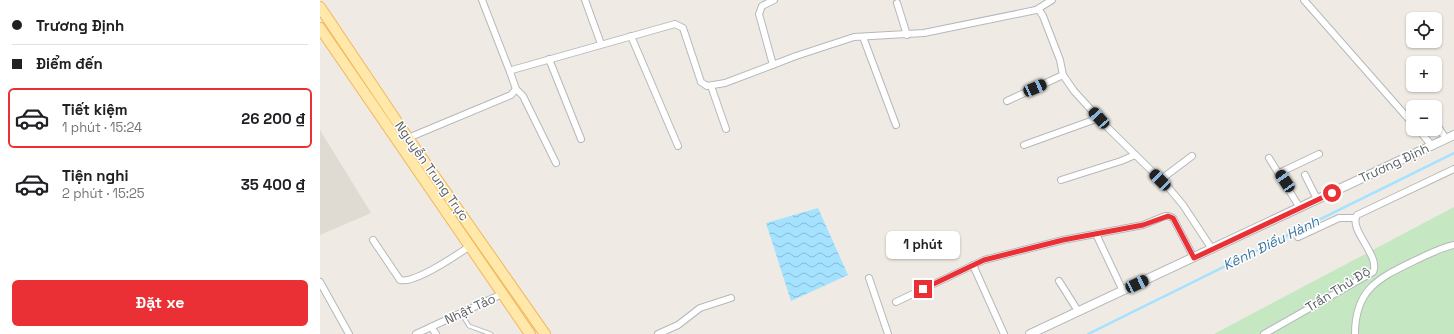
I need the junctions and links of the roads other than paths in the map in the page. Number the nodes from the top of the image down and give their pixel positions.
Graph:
1 (482, 0) edge
2 (585, 0) edge
3 (774, 0) edge
4 (1052, 0) edge
5 (1304, 0) edge
6 (897, 3) dead end
7 (320, 7) edge
8 (1036, 10) junction
9 (320, 28) edge
10 (907, 35) junction
11 (631, 36) junction
12 (862, 37) junction
13 (601, 44) junction
14 (549, 59) junction
15 (773, 65) junction
16 (510, 72) junction
17 (1063, 75) junction
18 (711, 86) junction
19 (516, 89) junction
20 (1007, 101) dead end
21 (1406, 116) edge
22 (1099, 118) junction
23 (896, 125) dead end
24 (726, 129) dead end
25 (1442, 133) edge
26 (1454, 135) edge
27 (1424, 136) edge
28 (408, 138) junction
29 (581, 138) dead end
30 (1446, 139) junction
31 (1024, 144) dead end
32 (678, 146) dead end
33 (1432, 146) junction
34 (1319, 154) dead end
35 (1135, 155) junction
36 (1192, 156) dead end
37 (1269, 158) dead end
38 (556, 163) dead end
39 (1454, 169) edge
40 (1279, 173) junction
41 (1304, 175) dead end
42 (1060, 180) dead end
43 (1160, 180) junction
44 (1317, 199) junction
45 (1300, 208) junction
46 (1356, 218) junction
47 (1096, 234) junction
48 (1298, 237) dead end
49 (373, 240) dead end
50 (1454, 245) edge
51 (470, 246) junction
52 (1212, 249) junction
53 (1194, 258) junction
54 (973, 265) junction
55 (869, 278) dead end
56 (1059, 281) dead end
57 (320, 282) edge
58 (513, 287) junction
59 (1123, 291) junction
60 (502, 294) junction
61 (731, 298) dead end
62 (896, 302) dead end
63 (1078, 311) junction
64 (461, 313) junction
65 (431, 327) junction
66 (1266, 332) edge
67 (349, 334) edge
68 (416, 334) edge
69 (436, 334) edge
70 (491, 334) edge
71 (530, 334) edge
72 (545, 334) edge
73 (658, 334) edge
74 (888, 334) edge
75 (1004, 334) edge
76 (1030, 334) edge
77 (1354, 334) edge

1 - 16 street
2 - 13 street
3 - 15 street
4 - 8 street
5 - 21 street
6 - 10 street
7 - 28 main road, Nguyễn Trung Trực
8 - 10 street
8 - 17 street
9 - 51 main road, Nguyễn Trung Trực
10 - 12 street
11 - 13 street
11 - 18 street
11 - 32 street
12 - 15 street
12 - 23 street
13 - 14 street
14 - 16 street
14 - 29 street
15 - 18 street
16 - 19 street
17 - 20 street
17 - 22 street
18 - 24 street
19 - 28 street
19 - 38 street
22 - 31 street
22 - 35 street
25 - 30 street
26 - 30 street, Trương Định
27 - 33 street
28 - 58 main road, Nguyễn Trung Trực
30 - 33 street, Trương Định
33 - 44 street, Trương Định
34 - 40 street
35 - 42 street
35 - 43 street
36 - 43 street
37 - 40 street
39 - 46 street
40 - 45 street
41 - 44 street
43 - 52 street
44 - 45 street, Trương Định
45 - 52 street, Trương Định
46 - 48 street
46 - 66 street, Trần Thủ Độ
47 - 53 street
47 - 54 street
47 - 59 street
49 - 51 street
50 - 77 street
51 - 60 main road, Nguyễn Trung Trực
52 - 53 street, Trương Định
53 - 59 street, Trương Định
54 - 62 street
54 - 75 street
55 - 74 street
56 - 63 street
57 - 67 street
58 - 60 main road
58 - 72 main road, Nguyễn Trung Trực
59 - 63 street, Trương Định
60 - 64 street, Nhật Tảo
60 - 71 main road, Nguyễn Trung Trực
61 - 73 street
63 - 76 street, Trương Định
64 - 65 street, Nhật Tảo
64 - 70 lane
65 - 68 street, Nhật Tảo
65 - 69 street

